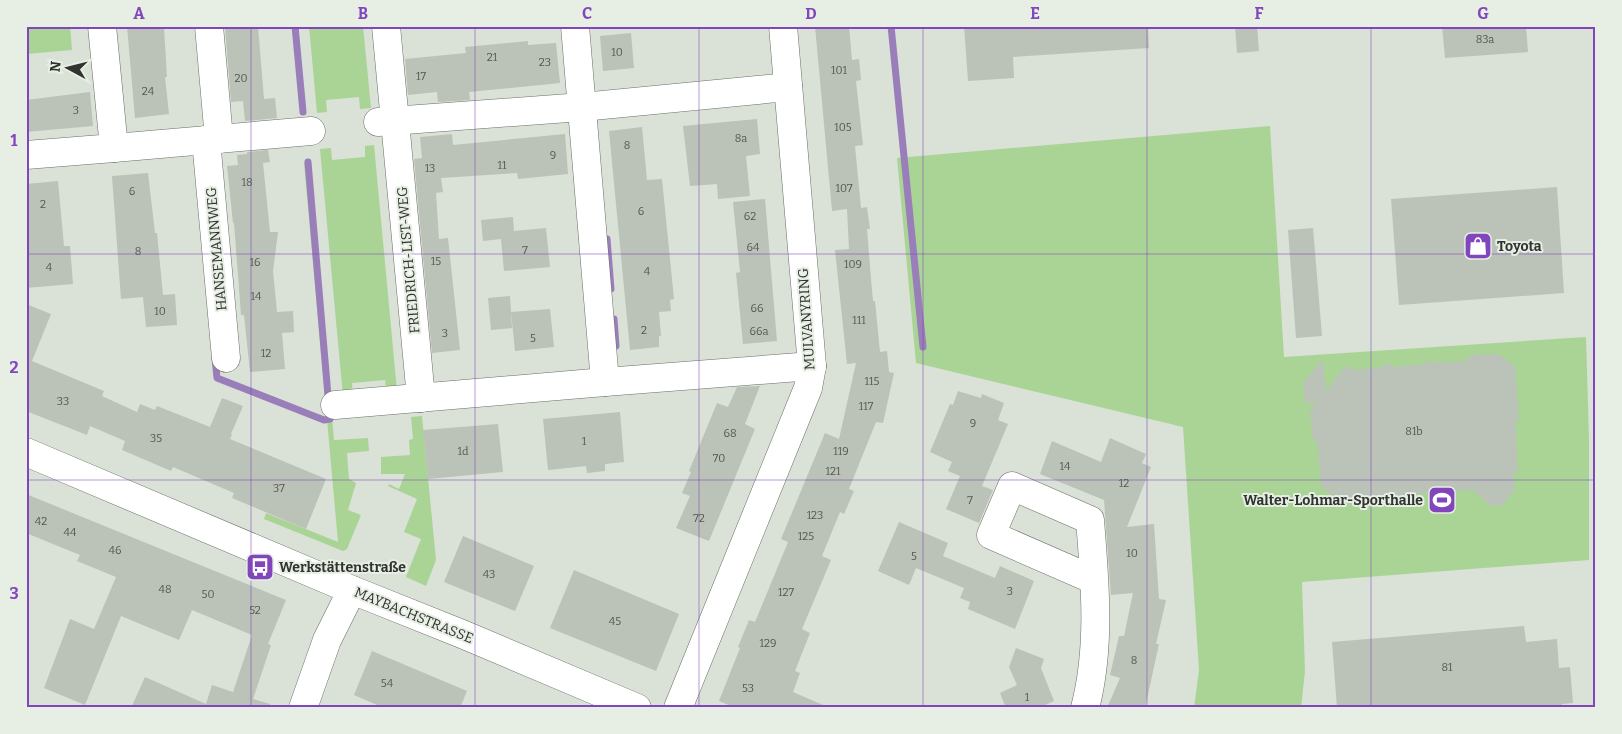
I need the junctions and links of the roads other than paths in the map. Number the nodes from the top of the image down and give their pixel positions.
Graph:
1 (102, 26) edge
2 (209, 26) edge
3 (386, 26) edge
4 (574, 26) edge
5 (783, 26) edge
6 (788, 87) junction
7 (582, 107) junction
8 (386, 122) junction
9 (311, 131) dead end
10 (212, 139) junction
11 (114, 148) junction
12 (26, 155) edge
13 (226, 358) dead end
14 (812, 366) junction
15 (605, 382) junction
16 (421, 398) junction
17 (335, 405) dead end
18 (26, 452) edge
19 (1094, 580) dead end
20 (352, 590) junction
21 (302, 708) edge
22 (637, 708) edge
23 (678, 708) edge
24 (1085, 708) edge

1 - 11 street
2 - 10 street, HANSEMANNWEG
3 - 8 street, FRIEDRICH-LIST-WEG
4 - 7 street
5 - 6 street, MULVANYRING
6 - 7 street
6 - 14 street, MULVANYRING
7 - 8 street
7 - 15 street
8 - 16 street, FRIEDRICH-LIST-WEG
9 - 10 street
10 - 11 street
10 - 13 street, HANSEMANNWEG
11 - 12 street
14 - 15 street
14 - 23 street, MULVANYRING
15 - 16 street
16 - 17 street
18 - 20 street, MAYBACHSTRASSE
19 - 24 street
20 - 21 street
20 - 22 street, MAYBACHSTRASSE

